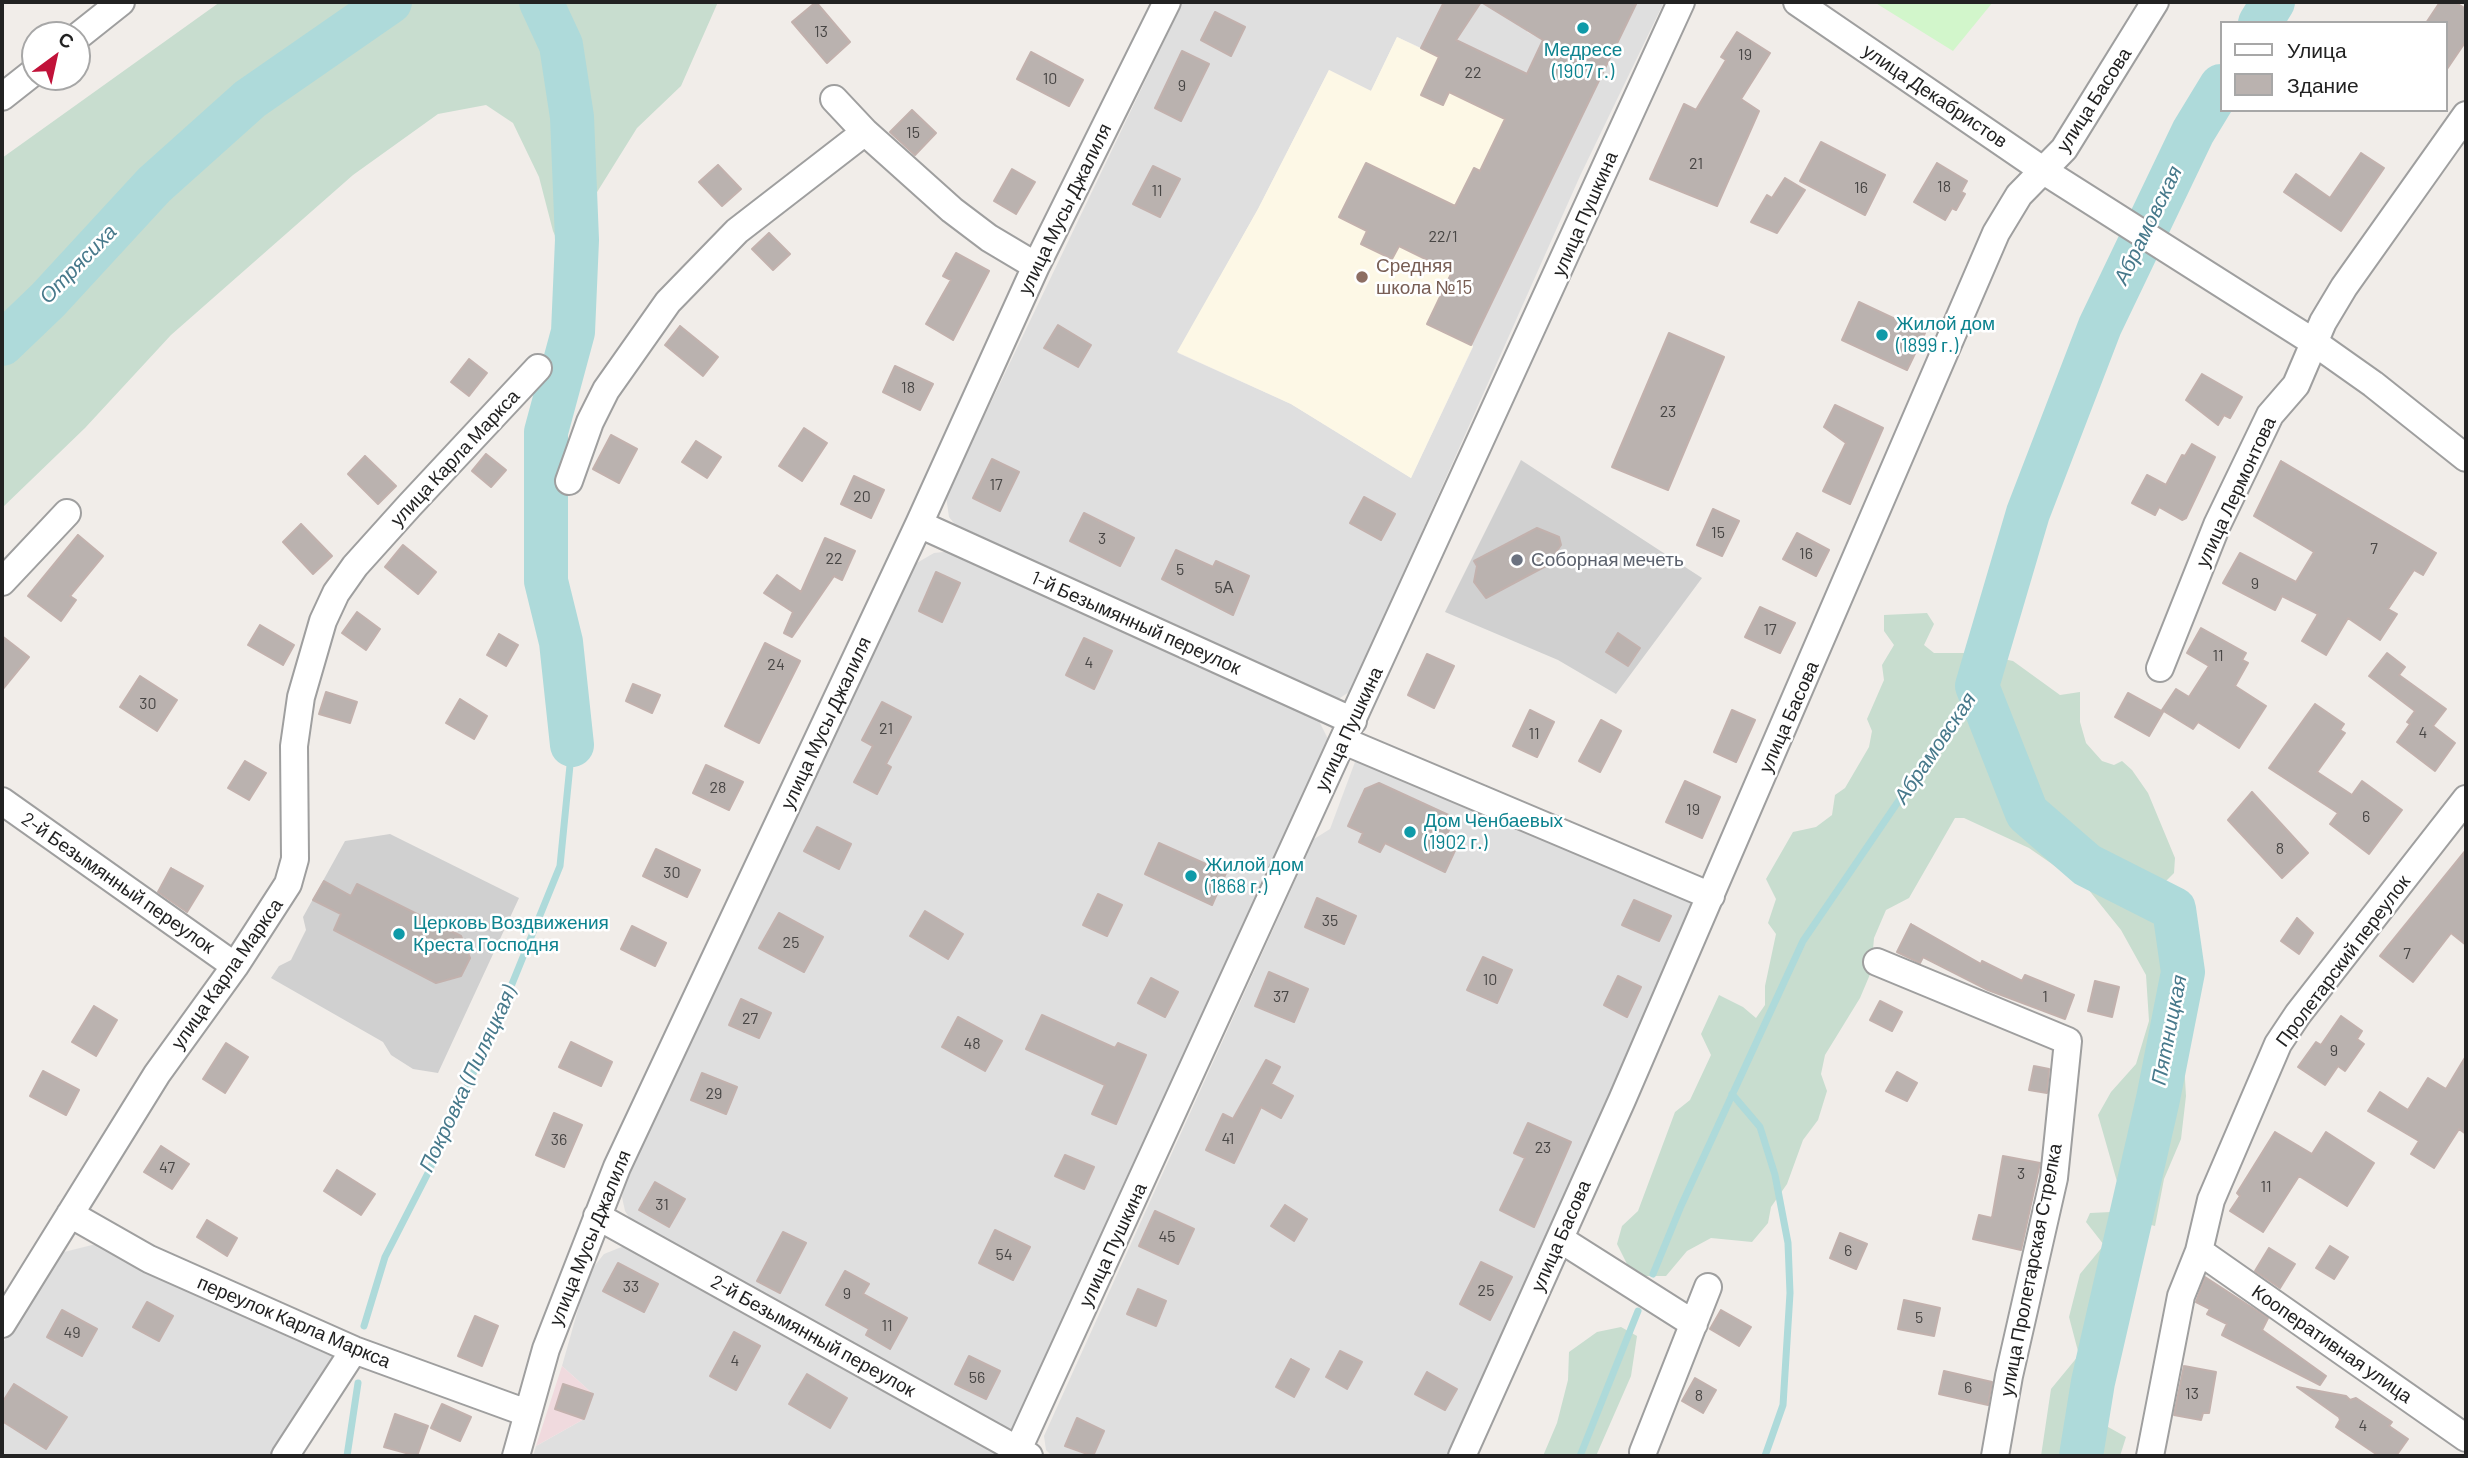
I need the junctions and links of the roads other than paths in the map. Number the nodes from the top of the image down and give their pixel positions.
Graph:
1 (121, 2) edge
2 (1167, 2) edge
3 (1681, 2) edge
4 (1797, 2) edge
5 (2155, 2) edge
6 (91, 26) edge
7 (21, 82) edge
8 (2, 97) edge
9 (834, 99) dead end
10 (2466, 115) edge
11 (865, 132) junction
12 (2044, 171) junction
13 (1036, 267) junction
14 (2315, 343) junction
15 (538, 368) dead end
16 (2466, 458) edge
17 (569, 481) dead end
18 (67, 513) dead end
19 (919, 524) junction
20 (2, 582) edge
21 (2160, 668) dead end
22 (1348, 731) junction
23 (2466, 799) edge
24 (2, 801) edge
25 (1711, 896) junction
26 (1877, 962) dead end
27 (235, 966) junction
28 (69, 1214) junction
29 (597, 1216) junction
30 (1560, 1239) junction
31 (2199, 1251) junction
32 (1709, 1287) dead end
33 (2, 1324) edge
34 (1694, 1324) junction
35 (354, 1350) junction
36 (527, 1413) junction
37 (2466, 1438) edge
38 (1643, 1452) dead end
39 (1021, 1454) edge
40 (285, 1456) edge
41 (516, 1456) edge
42 (1462, 1456) edge
43 (1995, 1456) edge
44 (2150, 1456) edge

1 - 6 street
2 - 13 street, улица Мусы Джалиля
3 - 22 street, улица Пушкина
4 - 12 street, улица Декабристов
5 - 12 street, улица Басова
7 - 8 street
9 - 11 street
10 - 14 street, улица Лермонтова
11 - 13 street
11 - 17 street
12 - 14 street, улица Декабристов
12 - 25 street, улица Басова
13 - 19 street, улица Мусы Джалиля
14 - 16 street
14 - 21 street, улица Лермонтова
15 - 27 street, улица Карла Маркса
18 - 20 street
19 - 22 street, 1-й Безымянный переулок
19 - 29 street, улица Мусы Джалиля
22 - 25 street, 1-й Безымянный переулок
22 - 39 street, улица Пушкина
23 - 31 street, Пролетарский переулок
24 - 27 street, 2-й Безымянный переулок
25 - 30 street, улица Басова
26 - 43 street, улица Пролетарская Стрелка
27 - 28 street, улица Карла Маркса
28 - 33 street, улица Карла Маркса
28 - 35 street, переулок Карла Маркса
29 - 36 street, улица Мусы Джалиля
29 - 39 street, 2-й Безымянный переулок
30 - 34 street
30 - 42 street, улица Басова
31 - 37 street, Кооперативная улица
31 - 44 street, Пролетарский переулок
32 - 34 street
34 - 38 street
35 - 36 street, переулок Карла Маркса
35 - 40 street
36 - 41 street, улица Мусы Джалиля

